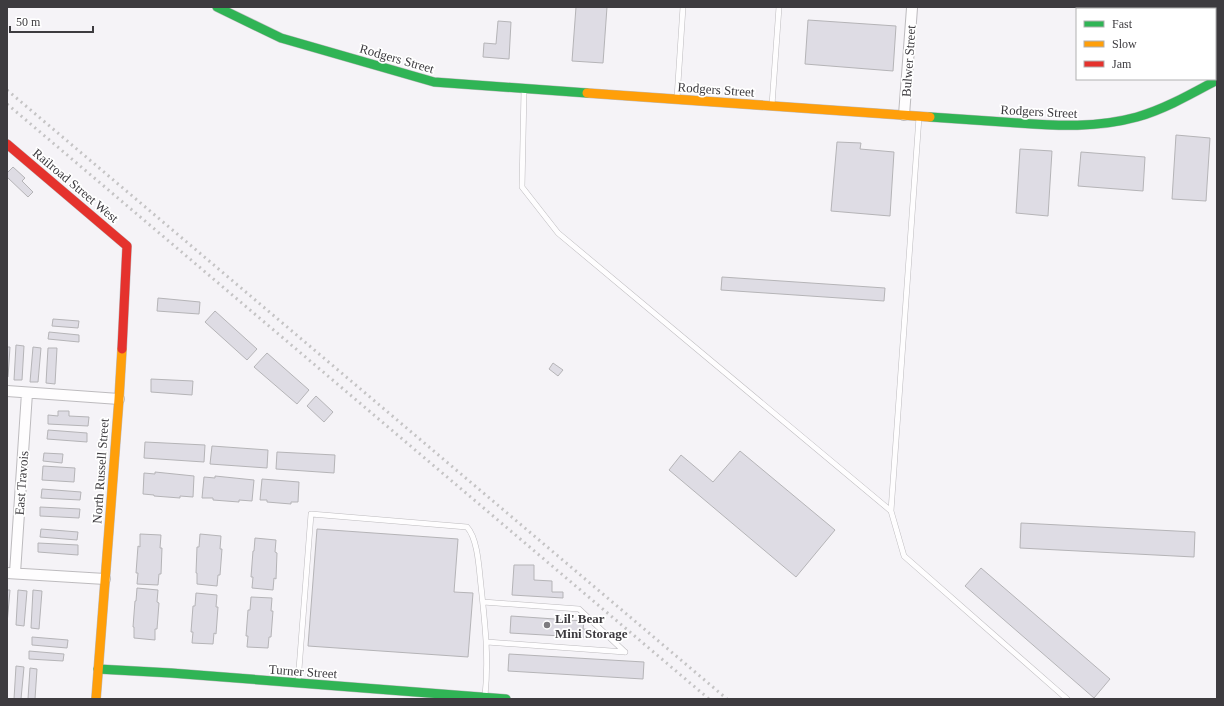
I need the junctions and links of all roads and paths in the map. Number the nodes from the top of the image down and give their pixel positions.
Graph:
1 (217, 7) edge
2 (683, 7) edge
3 (779, 7) edge
4 (912, 8) edge
5 (1217, 80) edge
6 (524, 89) junction
7 (677, 99) junction
8 (772, 106) junction
9 (904, 115) junction
10 (919, 116) junction
11 (7, 144) edge
12 (127, 246) joint
13 (7, 391) edge
14 (27, 393) junction
15 (119, 399) junction
16 (891, 511) junction
17 (11, 573) edge
18 (105, 578) junction
19 (482, 602) junction
20 (487, 642) junction
21 (98, 669) junction
22 (298, 683) junction
23 (485, 698) edge
24 (96, 699) edge
25 (506, 699) edge
26 (1067, 699) edge

1 - 6 street, Rodgers Street
2 - 7 lane
3 - 8 lane
4 - 9 street, Bulwer Street
5 - 10 street, Rodgers Street
6 - 7 street, Rodgers Street
6 - 16 lane
7 - 8 street, Rodgers Street
8 - 9 street, Rodgers Street
9 - 10 street, Rodgers Street
10 - 16 lane
11 - 12 street, Railroad Street West
12 - 15 street, North Russell Street
13 - 14 street
14 - 15 street
14 - 17 street, East Travois
15 - 18 street, North Russell Street
16 - 26 lane
17 - 18 street
18 - 21 street, North Russell Street
19 - 20 lane
19 - 20 lane
19 - 22 lane
20 - 23 lane
21 - 22 street, Turner Street
21 - 24 street, North Russell Street
22 - 23 street, Turner Street
23 - 25 street, Turner Street

